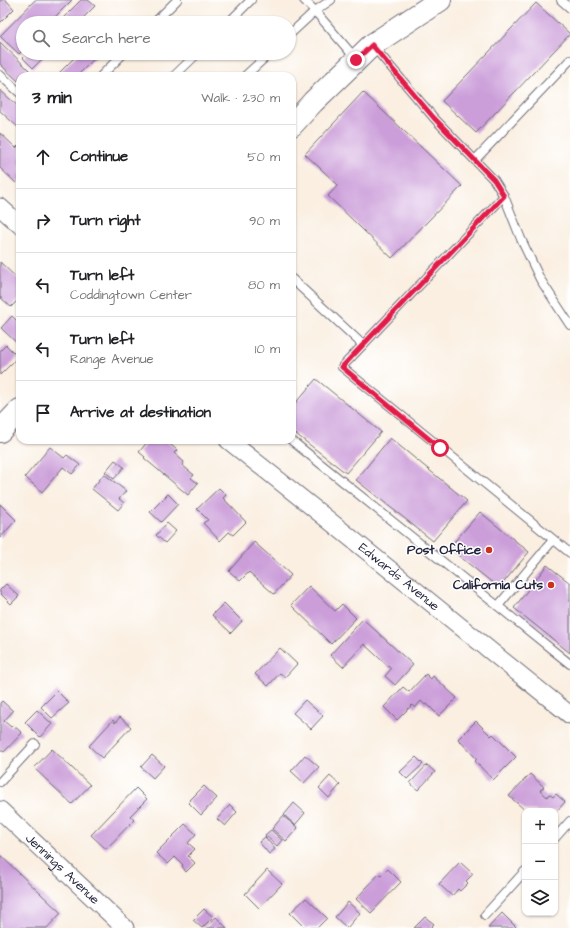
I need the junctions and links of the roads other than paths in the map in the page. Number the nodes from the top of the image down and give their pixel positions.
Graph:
1 (177, 0) edge
2 (251, 0) edge
3 (304, 0) edge
4 (331, 0) edge
5 (440, 0) edge
6 (561, 0) edge
7 (570, 8) edge
8 (315, 11) junction
9 (161, 16) edge
10 (235, 16) edge
11 (296, 29) edge
12 (372, 45) junction
13 (117, 60) edge
14 (191, 60) edge
15 (262, 60) edge
16 (356, 60) junction
17 (570, 60) edge
18 (105, 72) edge
19 (178, 72) edge
20 (249, 72) edge
21 (0, 75) edge
22 (16, 89) edge
23 (296, 121) edge
24 (475, 160) junction
25 (504, 196) junction
26 (0, 207) edge
27 (16, 221) edge
28 (296, 283) edge
29 (570, 325) edge
30 (364, 345) junction
31 (16, 414) edge
32 (0, 431) edge
33 (233, 444) edge
34 (296, 444) edge
35 (553, 540) junction
36 (570, 553) edge
37 (498, 606) junction
38 (570, 664) edge
39 (570, 715) edge
40 (36, 744) dead end
41 (0, 782) edge
42 (0, 810) edge
43 (570, 822) edge
44 (558, 835) edge
45 (522, 874) edge
46 (485, 915) dead end
47 (125, 928) edge

1 - 9 lane
2 - 10 lane
3 - 8 lane
4 - 8 lane
5 - 12 street
6 - 7 lane
8 - 11 lane
8 - 16 lane
12 - 16 street
12 - 24 lane
13 - 18 lane
14 - 19 lane
15 - 20 lane
16 - 23 street
17 - 24 lane
21 - 22 lane
24 - 25 lane
25 - 29 lane
25 - 30 lane
26 - 27 street
28 - 30 lane
30 - 35 lane
31 - 32 street
33 - 39 street, Edwards Avenue
34 - 37 lane
35 - 36 lane
35 - 37 lane
37 - 38 lane
40 - 41 lane
42 - 47 street, Jennings Avenue
43 - 44 lane
45 - 46 lane

